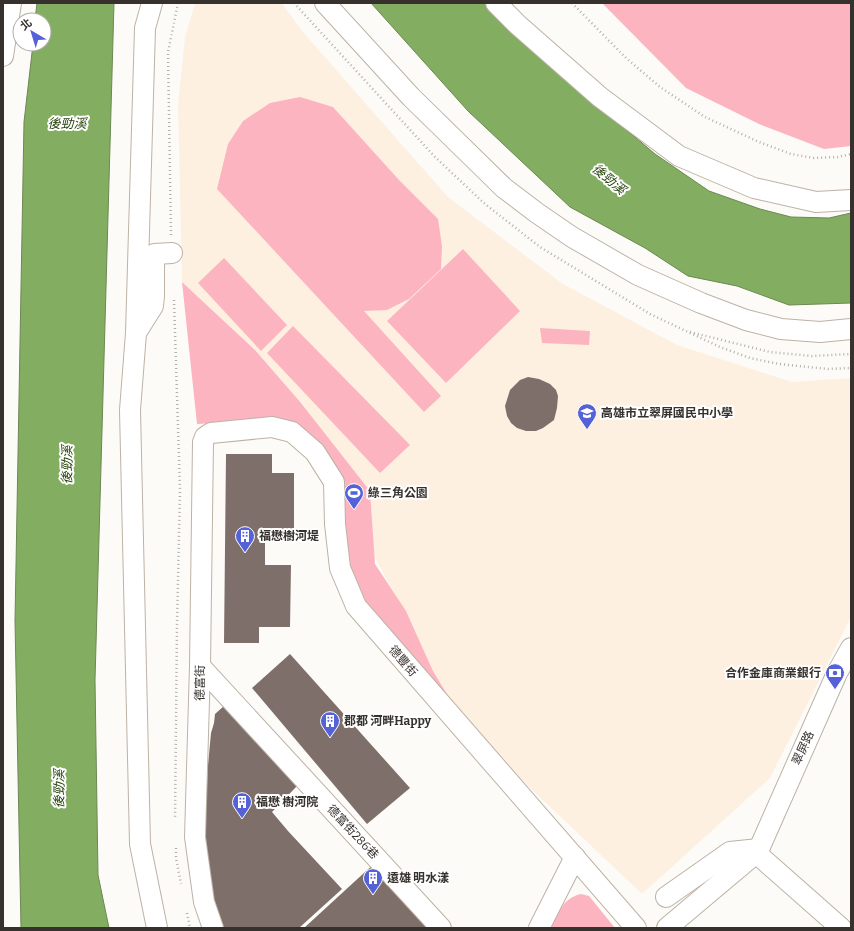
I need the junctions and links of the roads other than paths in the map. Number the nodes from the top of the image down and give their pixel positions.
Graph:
1 (11, 3) edge
2 (152, 3) edge
3 (325, 3) edge
4 (496, 3) edge
5 (3, 56) edge
6 (851, 200) edge
7 (172, 253) road end
8 (851, 329) edge
9 (136, 333) junction
10 (205, 437) joint
11 (851, 648) edge
12 (200, 666) junction
13 (758, 851) junction
14 (575, 857) junction
15 (666, 897) dead end
16 (157, 928) edge
17 (213, 928) edge
18 (441, 928) edge
19 (539, 928) edge
20 (636, 928) edge
21 (667, 928) edge
22 (841, 928) edge

1 - 5 street
2 - 9 street
3 - 8 street
4 - 6 street
7 - 9 street
9 - 16 street
10 - 12 street, 德富街
10 - 14 street, 德豐街
11 - 13 street, 翠屏路
12 - 17 street, 德富街
12 - 18 street, 德富街286巷
13 - 15 street
13 - 21 street
13 - 22 street
14 - 19 street
14 - 20 street, 德豐街

